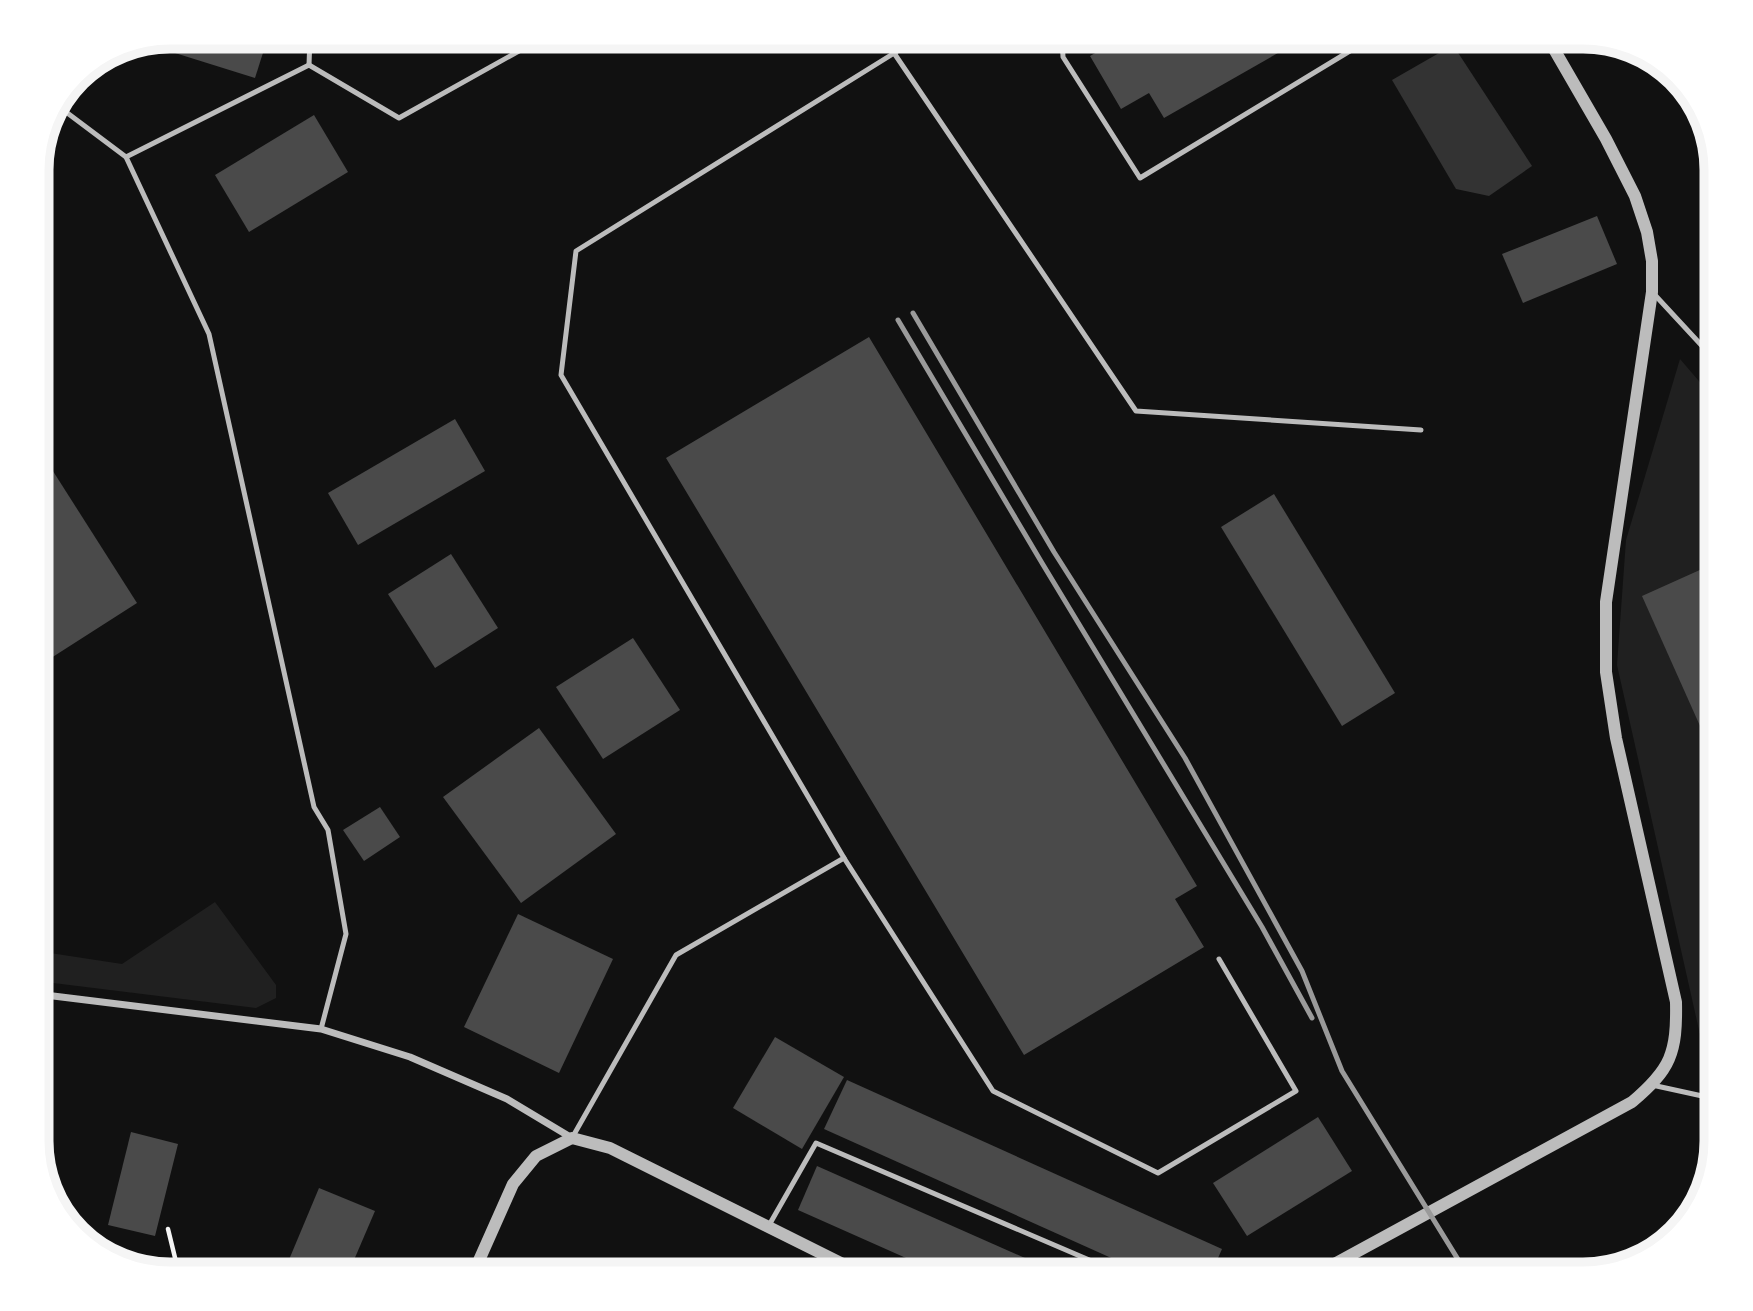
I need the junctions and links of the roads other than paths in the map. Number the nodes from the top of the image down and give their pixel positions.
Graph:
1 (310, 49) edge
2 (523, 49) edge
3 (900, 49) edge
4 (1063, 49) edge
5 (1353, 49) edge
6 (1554, 49) edge
7 (894, 53) junction
8 (309, 65) junction
9 (64, 112) edge
10 (126, 157) junction
11 (1652, 292) junction
12 (1704, 348) edge
13 (1421, 430) dead end
14 (844, 858) junction
15 (1219, 959) dead end
16 (49, 995) edge
17 (321, 1029) junction
18 (1652, 1086) junction
19 (1704, 1097) edge
20 (572, 1138) junction
21 (768, 1228) junction
22 (477, 1262) edge
23 (838, 1262) edge
24 (1094, 1262) edge
25 (1339, 1262) edge

1 - 8 lane
2 - 8 lane
3 - 7 lane
4 - 5 lane
6 - 11 street
7 - 13 lane
7 - 14 lane
8 - 10 lane
9 - 10 lane
10 - 17 lane
11 - 12 lane
11 - 18 street
14 - 15 lane
14 - 20 lane
16 - 17 street
17 - 20 street
18 - 19 lane
18 - 25 street
20 - 21 street
20 - 22 street
21 - 23 street
21 - 24 lane

